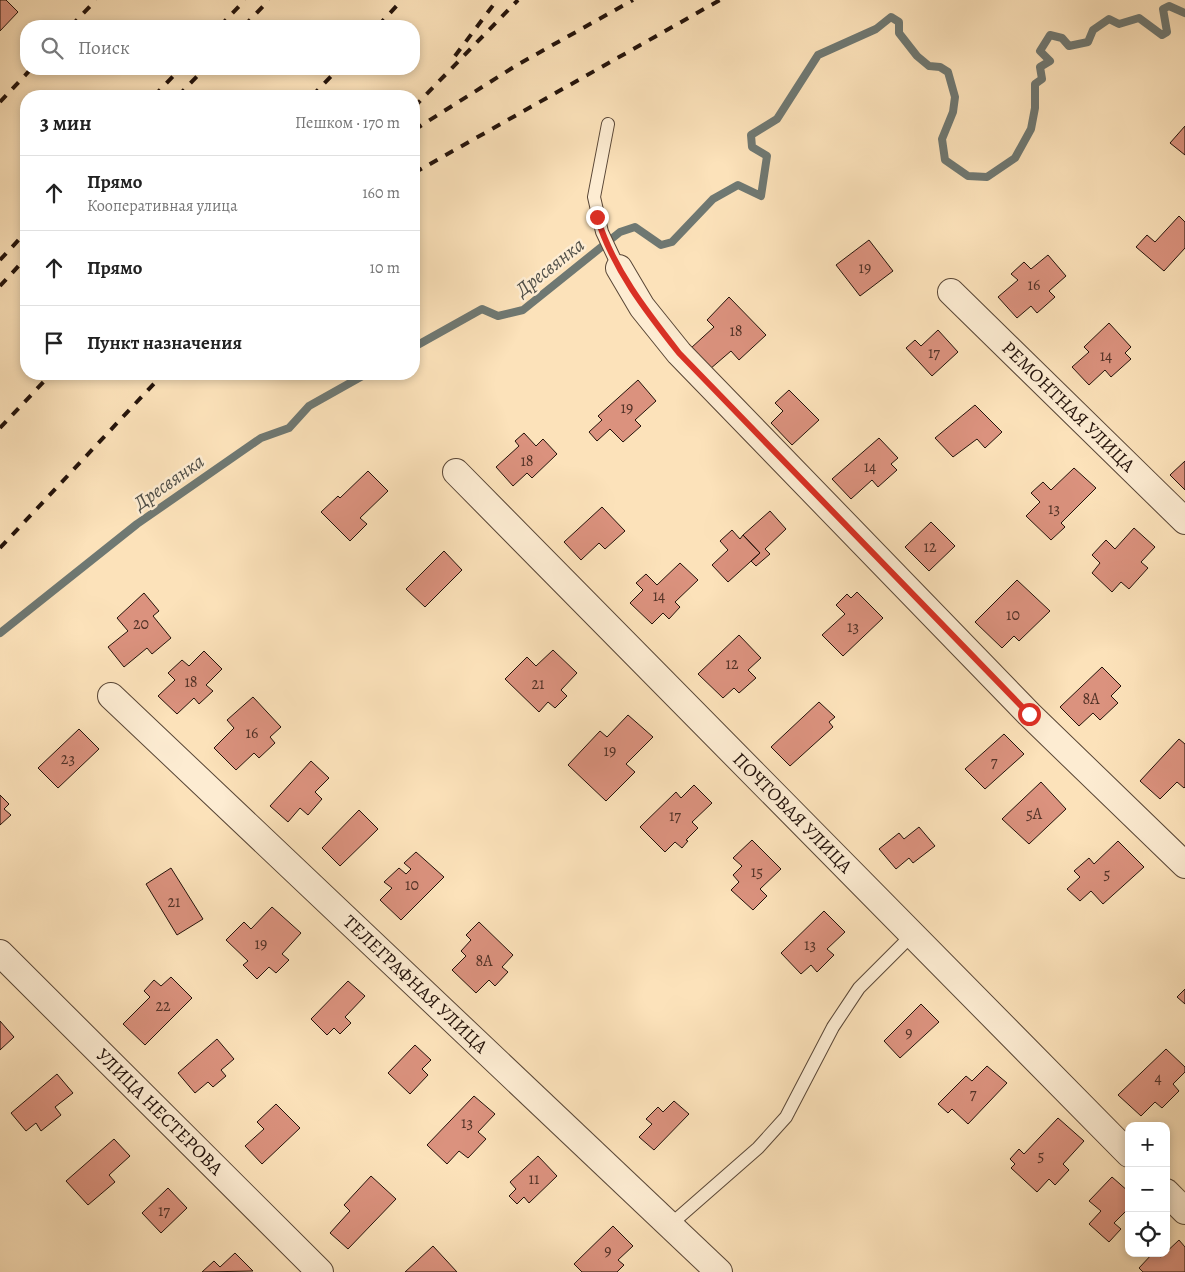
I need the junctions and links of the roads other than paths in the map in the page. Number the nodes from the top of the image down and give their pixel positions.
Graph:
1 (608, 124) dead end
2 (619, 268) joint
3 (951, 292) dead end
4 (456, 472) dead end
5 (1185, 521) edge
6 (111, 696) dead end
7 (1185, 865) edge
8 (912, 936) junction
9 (0, 953) edge
10 (1125, 1150) edge
11 (1170, 1196) edge
12 (1185, 1211) edge
13 (670, 1225) junction
14 (320, 1272) edge
15 (719, 1272) edge

1 - 2 lane
2 - 7 street
3 - 5 street, РЕМОНТНАЯ УЛИЦА
4 - 8 street, ПОЧТОВАЯ УЛИЦА
6 - 13 street, ТЕЛЕГРАФНАЯ УЛИЦА
8 - 10 street, ПОЧТОВАЯ УЛИЦА
8 - 13 lane
9 - 14 street, УЛИЦА НЕСТЕРОВА
11 - 12 street
13 - 15 street, ТЕЛЕГРАФНАЯ УЛИЦА

